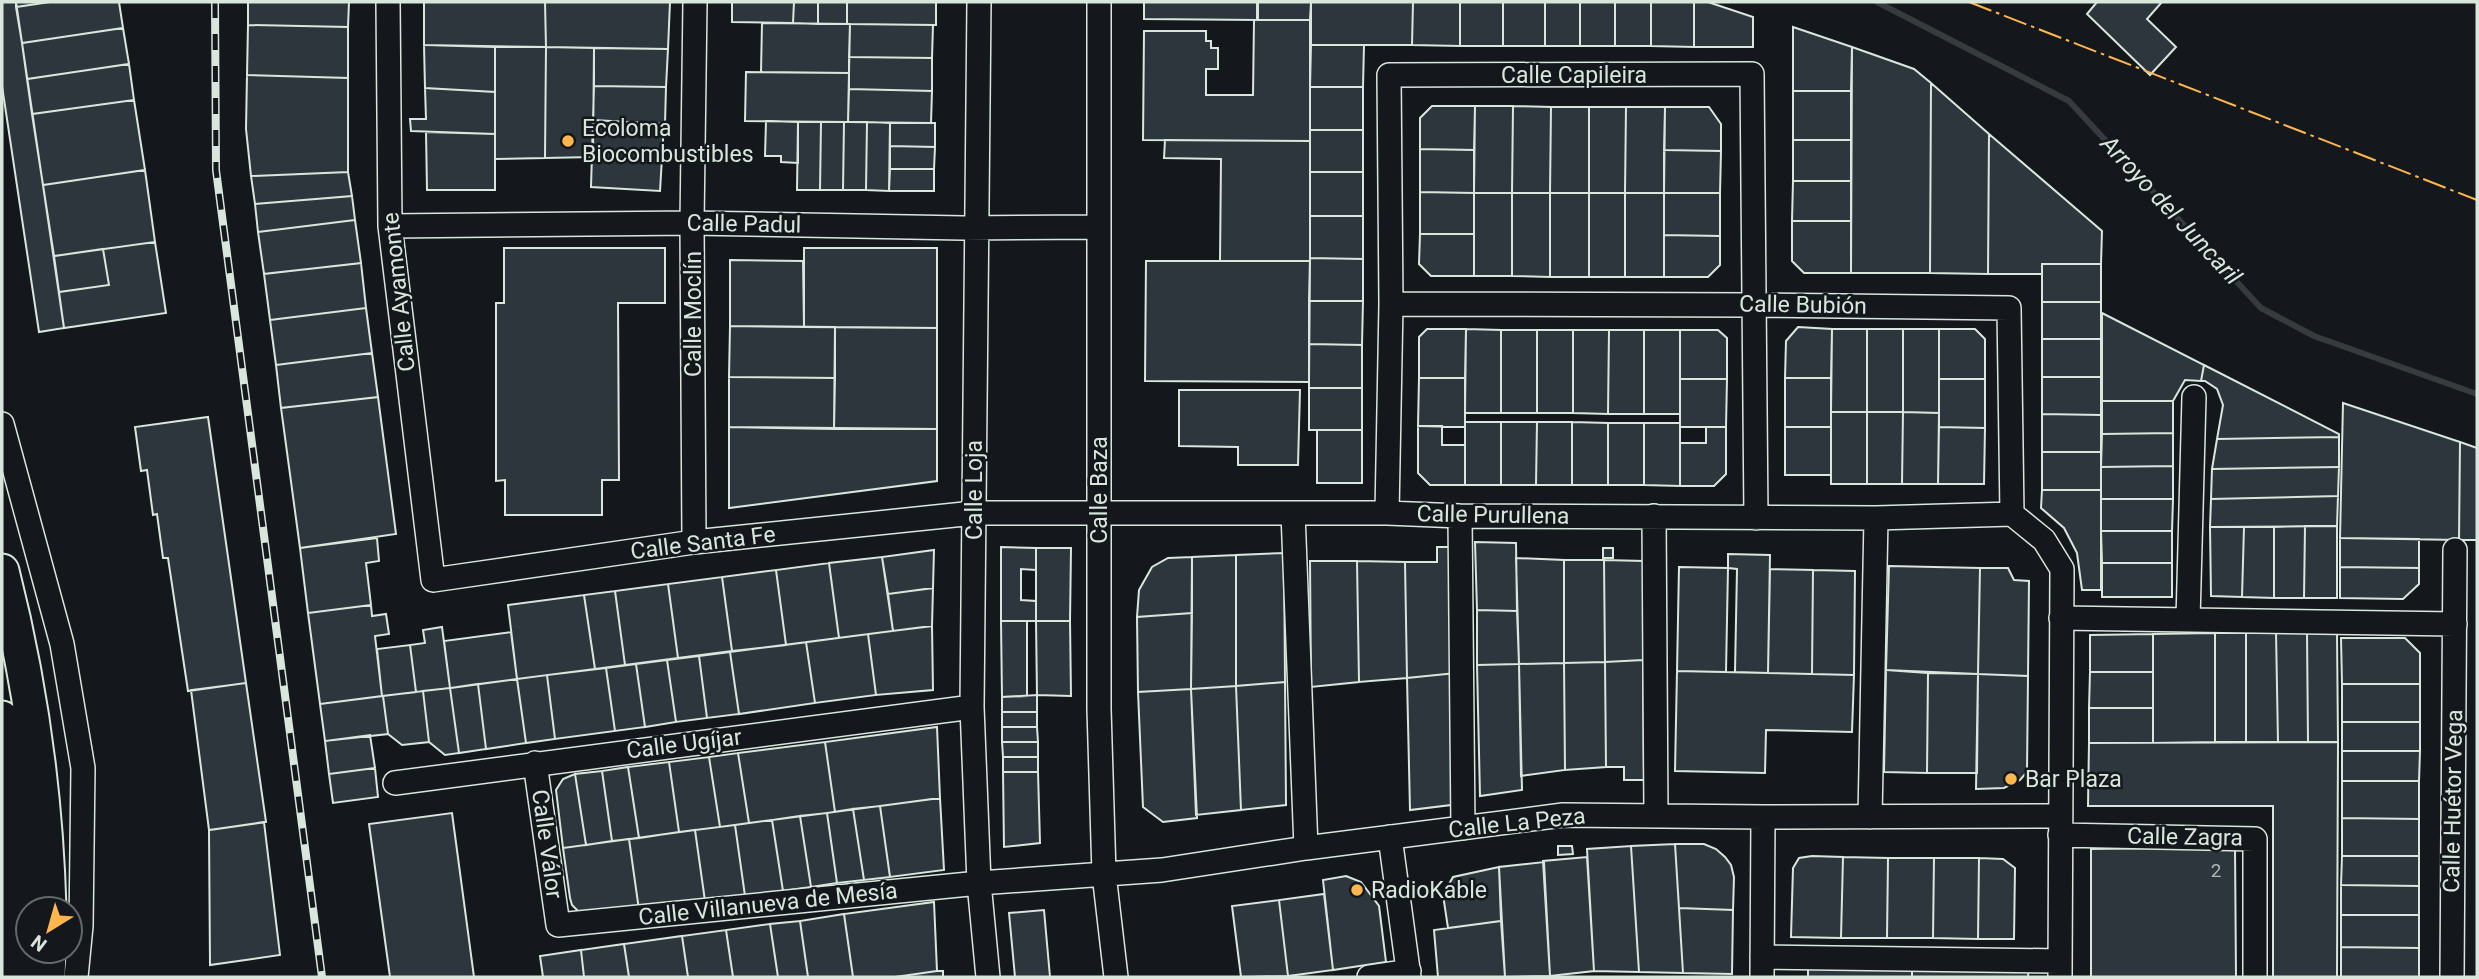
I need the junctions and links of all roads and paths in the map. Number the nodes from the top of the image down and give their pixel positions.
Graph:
1 (388, 2) edge
2 (695, 2) edge
3 (979, 2) edge
4 (1099, 2) edge
5 (692, 223) junction
6 (390, 226) junction
7 (1098, 227) junction
8 (976, 228) junction
9 (1391, 304) junction
10 (1753, 305) junction
11 (2194, 397) dead end
12 (2, 424) edge
13 (974, 513) junction
14 (1293, 513) junction
15 (1387, 513) junction
16 (1099, 514) junction
17 (2012, 514) junction
18 (1460, 516) junction
19 (1654, 516) junction
20 (1756, 518) junction
21 (1876, 518) junction
22 (694, 542) junction
23 (2455, 550) dead end
24 (2, 571) edge
25 (433, 580) joint
26 (2061, 618) junction
27 (2188, 620) junction
28 (2455, 624) junction
29 (972, 707) junction
30 (2, 718) edge
31 (536, 763) junction
32 (395, 783) dead end
33 (1656, 816) junction
34 (1763, 817) junction
35 (1870, 817) junction
36 (2059, 826) junction
37 (1462, 828) junction
38 (1390, 837) junction
39 (1306, 848) junction
40 (1104, 874) junction
41 (979, 883) junction
42 (48, 895) edge
43 (558, 925) joint
44 (1762, 967) edge
45 (2060, 969) edge
46 (1409, 974) edge
47 (16, 977) edge
48 (76, 977) edge
49 (988, 977) edge
50 (1116, 977) edge
51 (1369, 977) edge
52 (2255, 977) edge
53 (2452, 977) edge

1 - 6 street, Calle Ayamonte
2 - 5 street, Calle Moclín
3 - 8 street, Calle Loja
4 - 7 street, Calle Baza
5 - 6 street, Calle Padul
5 - 8 street, Calle Padul
5 - 22 street, Calle Moclín
6 - 25 street, Calle Ayamonte
7 - 8 street, Calle Padul
7 - 16 street, Calle Baza
8 - 13 street, Calle Loja
9 - 10 street, Calle Bubión
9 - 10 street, Calle Capileira
9 - 15 street, Calle Capileira
10 - 17 street, Calle Bubión
10 - 20 street, Calle Capileira
11 - 27 street
12 - 48 street
13 - 16 street, Calle Purullena
13 - 22 street, Calle Santa Fe
13 - 29 street, Calle Loja
14 - 15 street, Calle Purullena
14 - 16 street, Calle Purullena
14 - 39 street
15 - 18 street, Calle Purullena
16 - 40 street, Calle Baza
17 - 21 street, Calle Purullena
17 - 26 street
18 - 19 street, Calle Purullena
18 - 37 street
19 - 20 street, Calle Purullena
19 - 33 street
20 - 21 street, Calle Purullena
21 - 35 street
22 - 25 street, Calle Santa Fe
23 - 28 street, Calle Huétor Vega
24 - 42 highway
26 - 27 street
26 - 36 street
27 - 28 street
28 - 53 street, Calle Huétor Vega
29 - 31 street, Calle Ugíjar
29 - 41 street, Calle Loja
30 - 47 highway
31 - 32 street, Calle Ugíjar
31 - 43 street, Calle Válor
33 - 34 street, Calle La Peza
33 - 37 street, Calle La Peza
34 - 35 street, Calle La Peza
34 - 44 street
35 - 36 street, Calle La Peza
36 - 45 street
36 - 52 street, Calle Zagra
37 - 38 street, Calle La Peza
38 - 39 street, Calle La Peza
38 - 46 street
39 - 40 street, Calle La Peza
40 - 41 street, Calle La Peza
40 - 50 street, Calle Baza
41 - 43 street, Calle Villanueva de Mesía
41 - 49 street, Calle Loja
44 - 45 street
46 - 51 street

